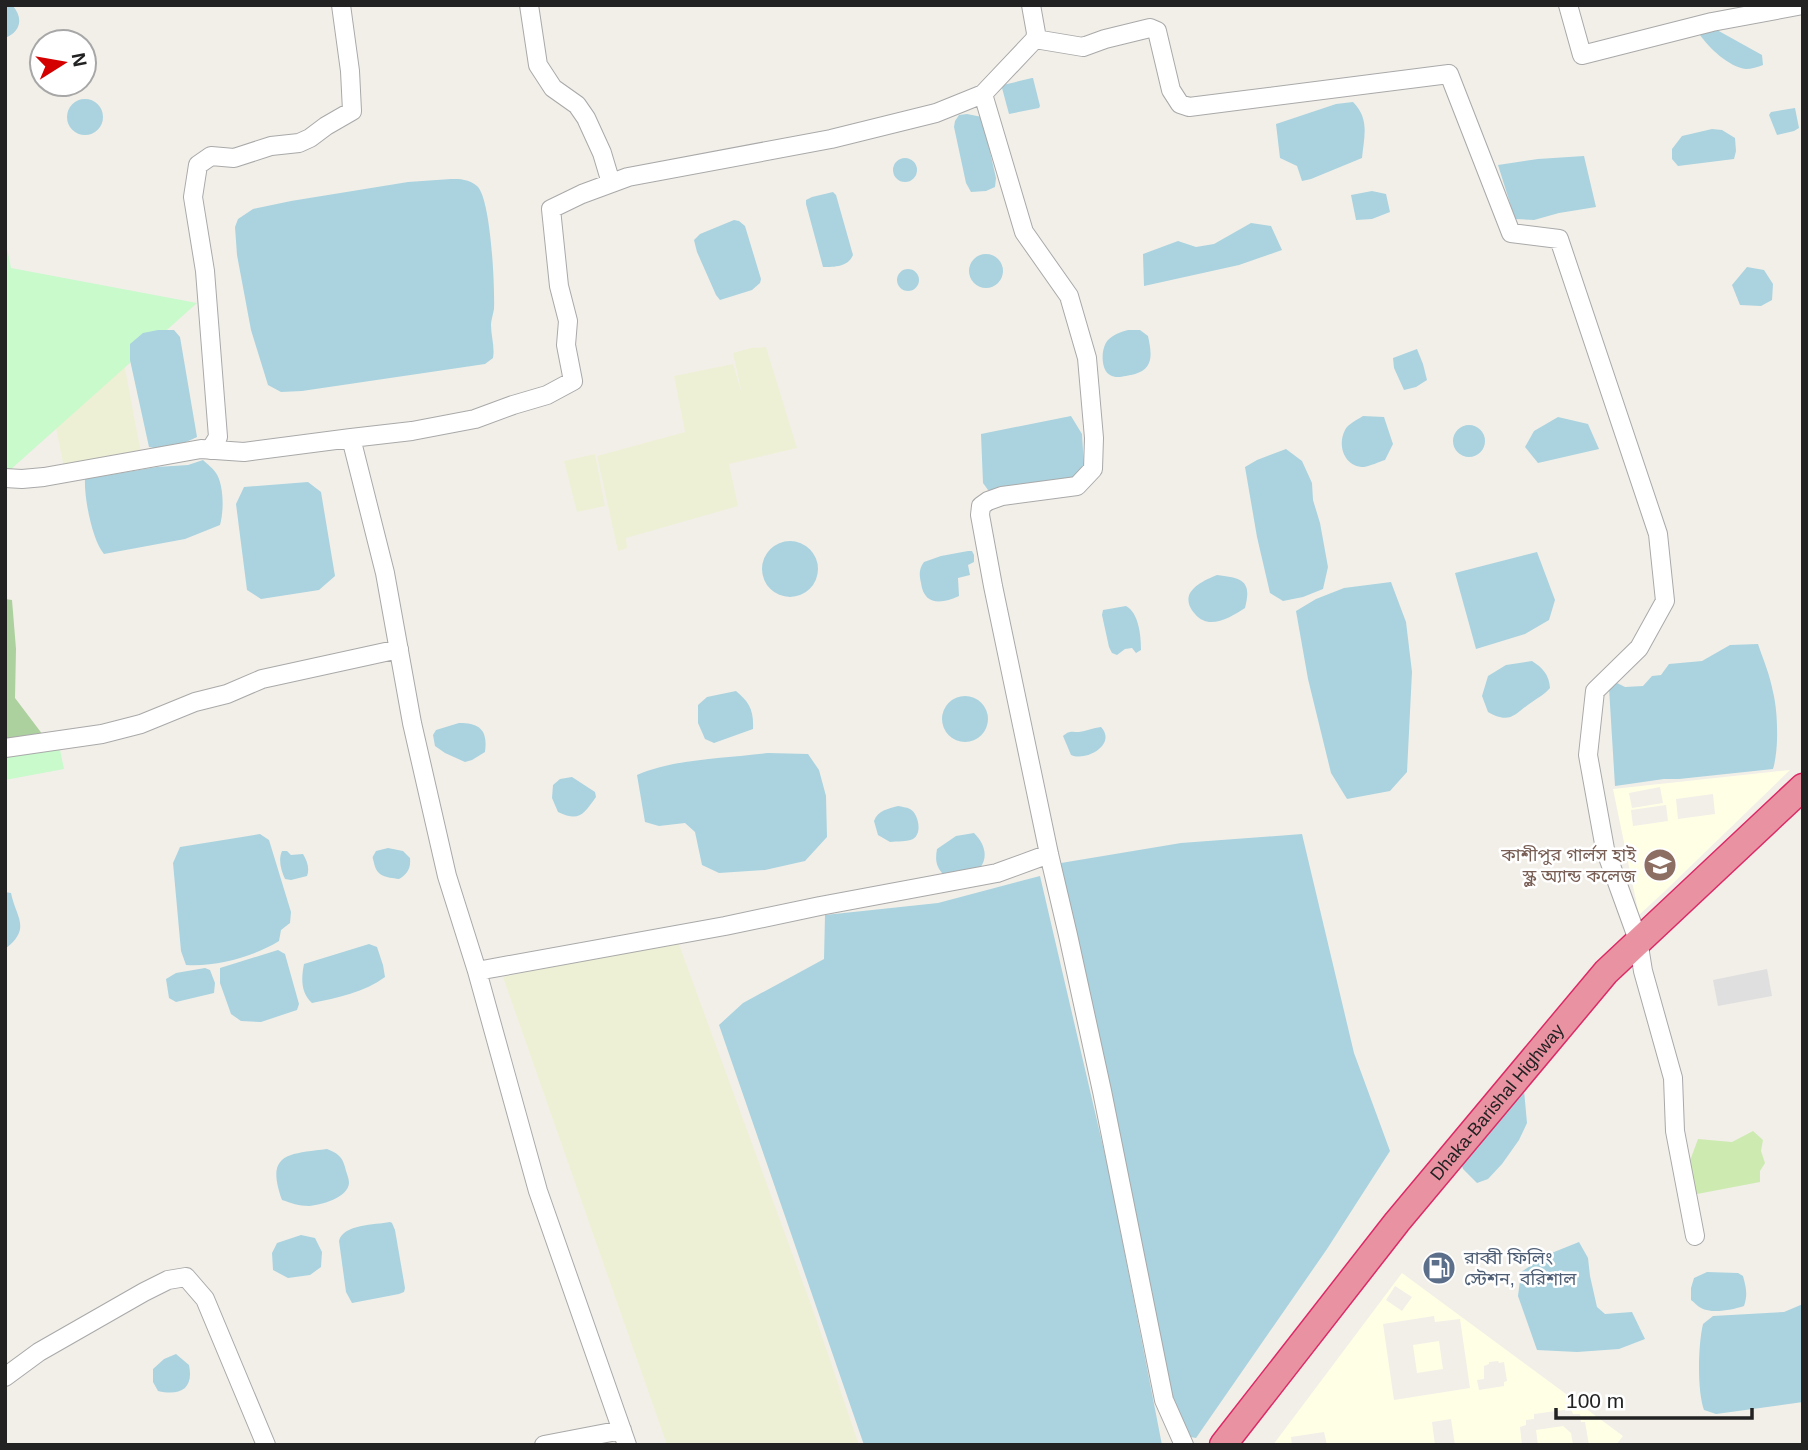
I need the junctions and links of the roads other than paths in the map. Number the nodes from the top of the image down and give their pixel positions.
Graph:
1 (341, 5) edge
2 (529, 5) edge
3 (1031, 5) edge
4 (1568, 5) edge
5 (1802, 5) edge
6 (1035, 39) junction
7 (983, 94) junction
8 (611, 183) junction
9 (351, 438) junction
10 (210, 450) junction
11 (5, 478) edge
12 (399, 649) junction
13 (5, 748) edge
14 (1803, 787) edge
15 (1049, 855) junction
16 (1638, 940) junction
17 (477, 971) junction
18 (1695, 1236) dead end
19 (5, 1377) edge
20 (624, 1437) edge
21 (266, 1445) edge
22 (544, 1445) edge
23 (1184, 1445) edge
24 (1223, 1445) edge

1 - 10 street
2 - 8 street
3 - 6 street
4 - 5 street
6 - 7 street
6 - 16 street
7 - 8 street
7 - 15 street
8 - 9 street
9 - 10 street
9 - 12 street
10 - 11 street
12 - 13 street
12 - 17 street
14 - 16 highway, Dhaka-Barishal Highway
15 - 17 street
15 - 23 street
16 - 18 street
16 - 24 highway, Dhaka-Barishal Highway
17 - 20 street
19 - 21 street
20 - 22 street

